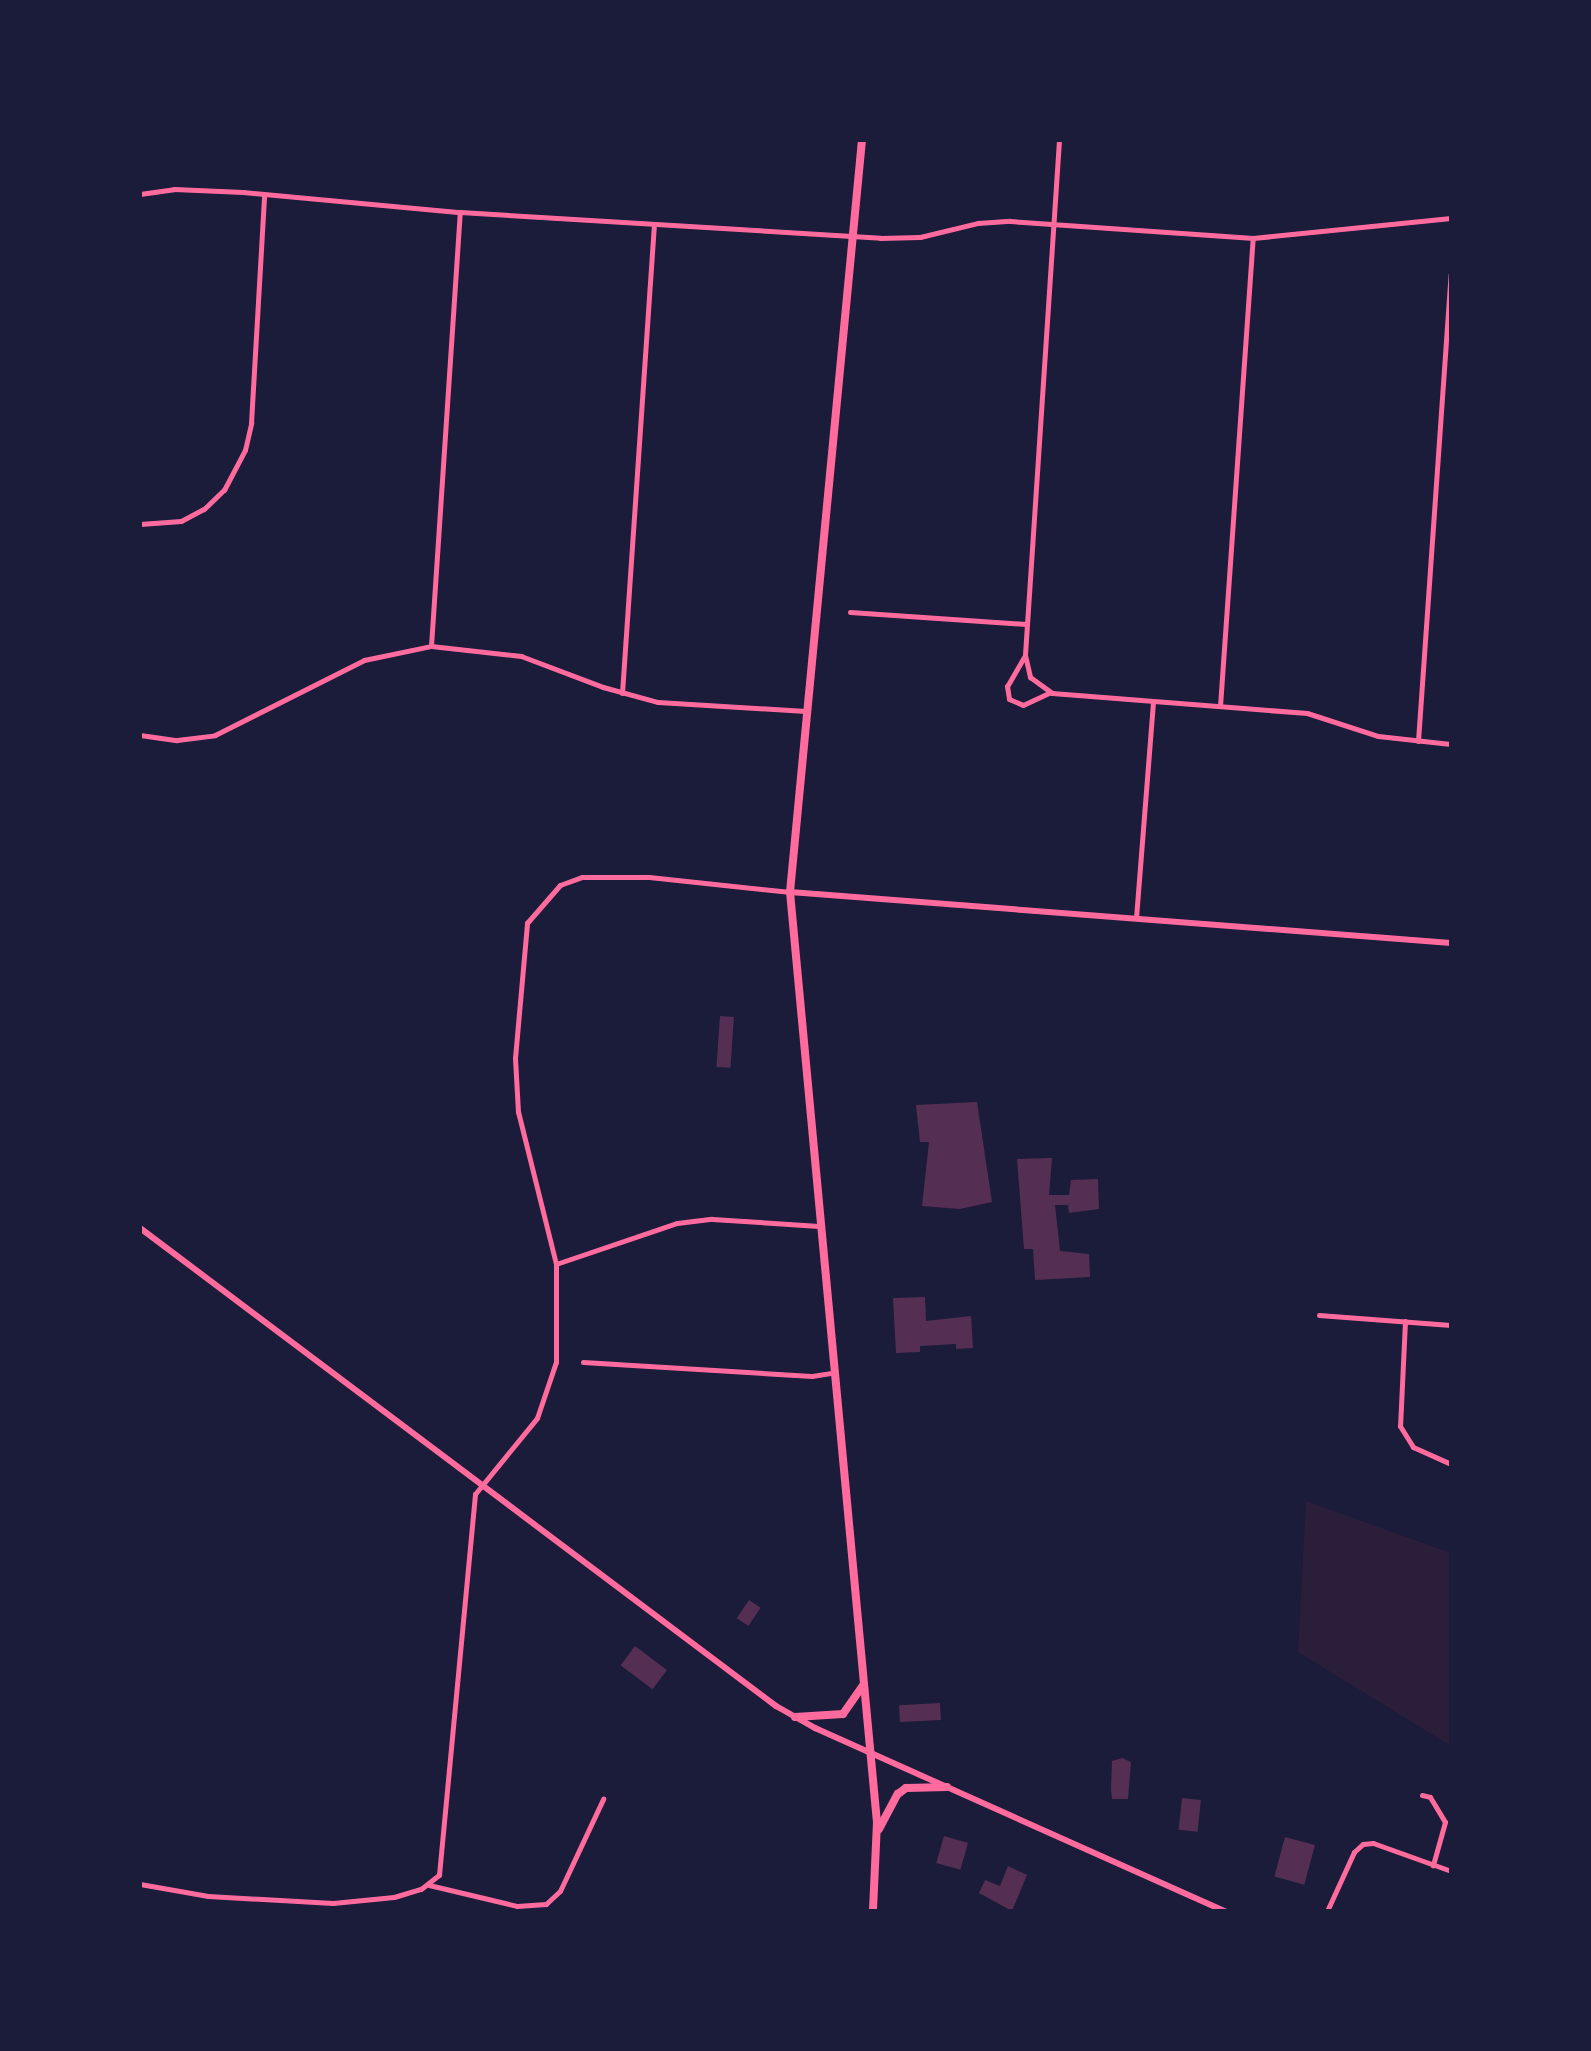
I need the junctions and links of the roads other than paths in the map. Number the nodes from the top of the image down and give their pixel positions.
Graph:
1 (862, 140) edge
2 (1059, 140) edge
3 (140, 194) edge
4 (264, 196) junction
5 (460, 212) junction
6 (1451, 218) edge
7 (1054, 224) junction
8 (654, 225) junction
9 (854, 236) junction
10 (1253, 238) junction
11 (1451, 274) edge
12 (140, 524) edge
13 (850, 612) dead end
14 (1027, 624) junction
15 (431, 646) junction
16 (1025, 655) junction
17 (622, 693) junction
18 (1052, 693) junction
19 (1153, 701) junction
20 (1220, 706) junction
21 (806, 711) junction
22 (140, 735) edge
23 (1418, 742) junction
24 (1451, 744) edge
25 (790, 892) junction
26 (1136, 918) junction
27 (1451, 943) edge
28 (820, 1226) junction
29 (140, 1228) edge
30 (556, 1264) junction
31 (1319, 1315) dead end
32 (1405, 1321) junction
33 (1451, 1324) edge
34 (582, 1362) dead end
35 (832, 1372) junction
36 (1451, 1464) edge
37 (482, 1486) junction
38 (863, 1685) junction
39 (796, 1717) junction
40 (870, 1752) junction
41 (947, 1787) junction
42 (1422, 1795) dead end
43 (603, 1799) dead end
44 (876, 1833) junction
45 (1433, 1864) junction
46 (1451, 1871) edge
47 (140, 1884) edge
48 (429, 1885) junction
49 (873, 1911) edge
50 (1225, 1911) edge
51 (1327, 1911) edge

1 - 9 main road
2 - 7 street
3 - 4 street
4 - 5 street
4 - 12 street
5 - 8 street
5 - 15 street
6 - 10 street
7 - 9 street
7 - 10 street
7 - 14 street
8 - 9 street
8 - 17 street
9 - 21 main road
10 - 20 street
11 - 23 street
13 - 14 street
14 - 16 street
15 - 17 street
15 - 22 street
16 - 18 street
16 - 18 street
17 - 21 street
18 - 19 street
19 - 20 street
19 - 26 street
20 - 23 street
21 - 25 main road
23 - 24 street
25 - 26 main road
25 - 28 main road
25 - 30 street
26 - 27 main road
28 - 30 street
28 - 35 main road
29 - 37 main road
30 - 37 street
31 - 32 street
32 - 33 street
32 - 36 street
34 - 35 street
35 - 38 main road
37 - 39 main road
37 - 48 street
38 - 39 main road
38 - 40 main road
39 - 40 main road
40 - 41 main road
40 - 44 main road
41 - 44 main road
41 - 50 main road
42 - 45 street
43 - 48 street
44 - 49 main road
45 - 46 street
45 - 51 street
47 - 48 street

